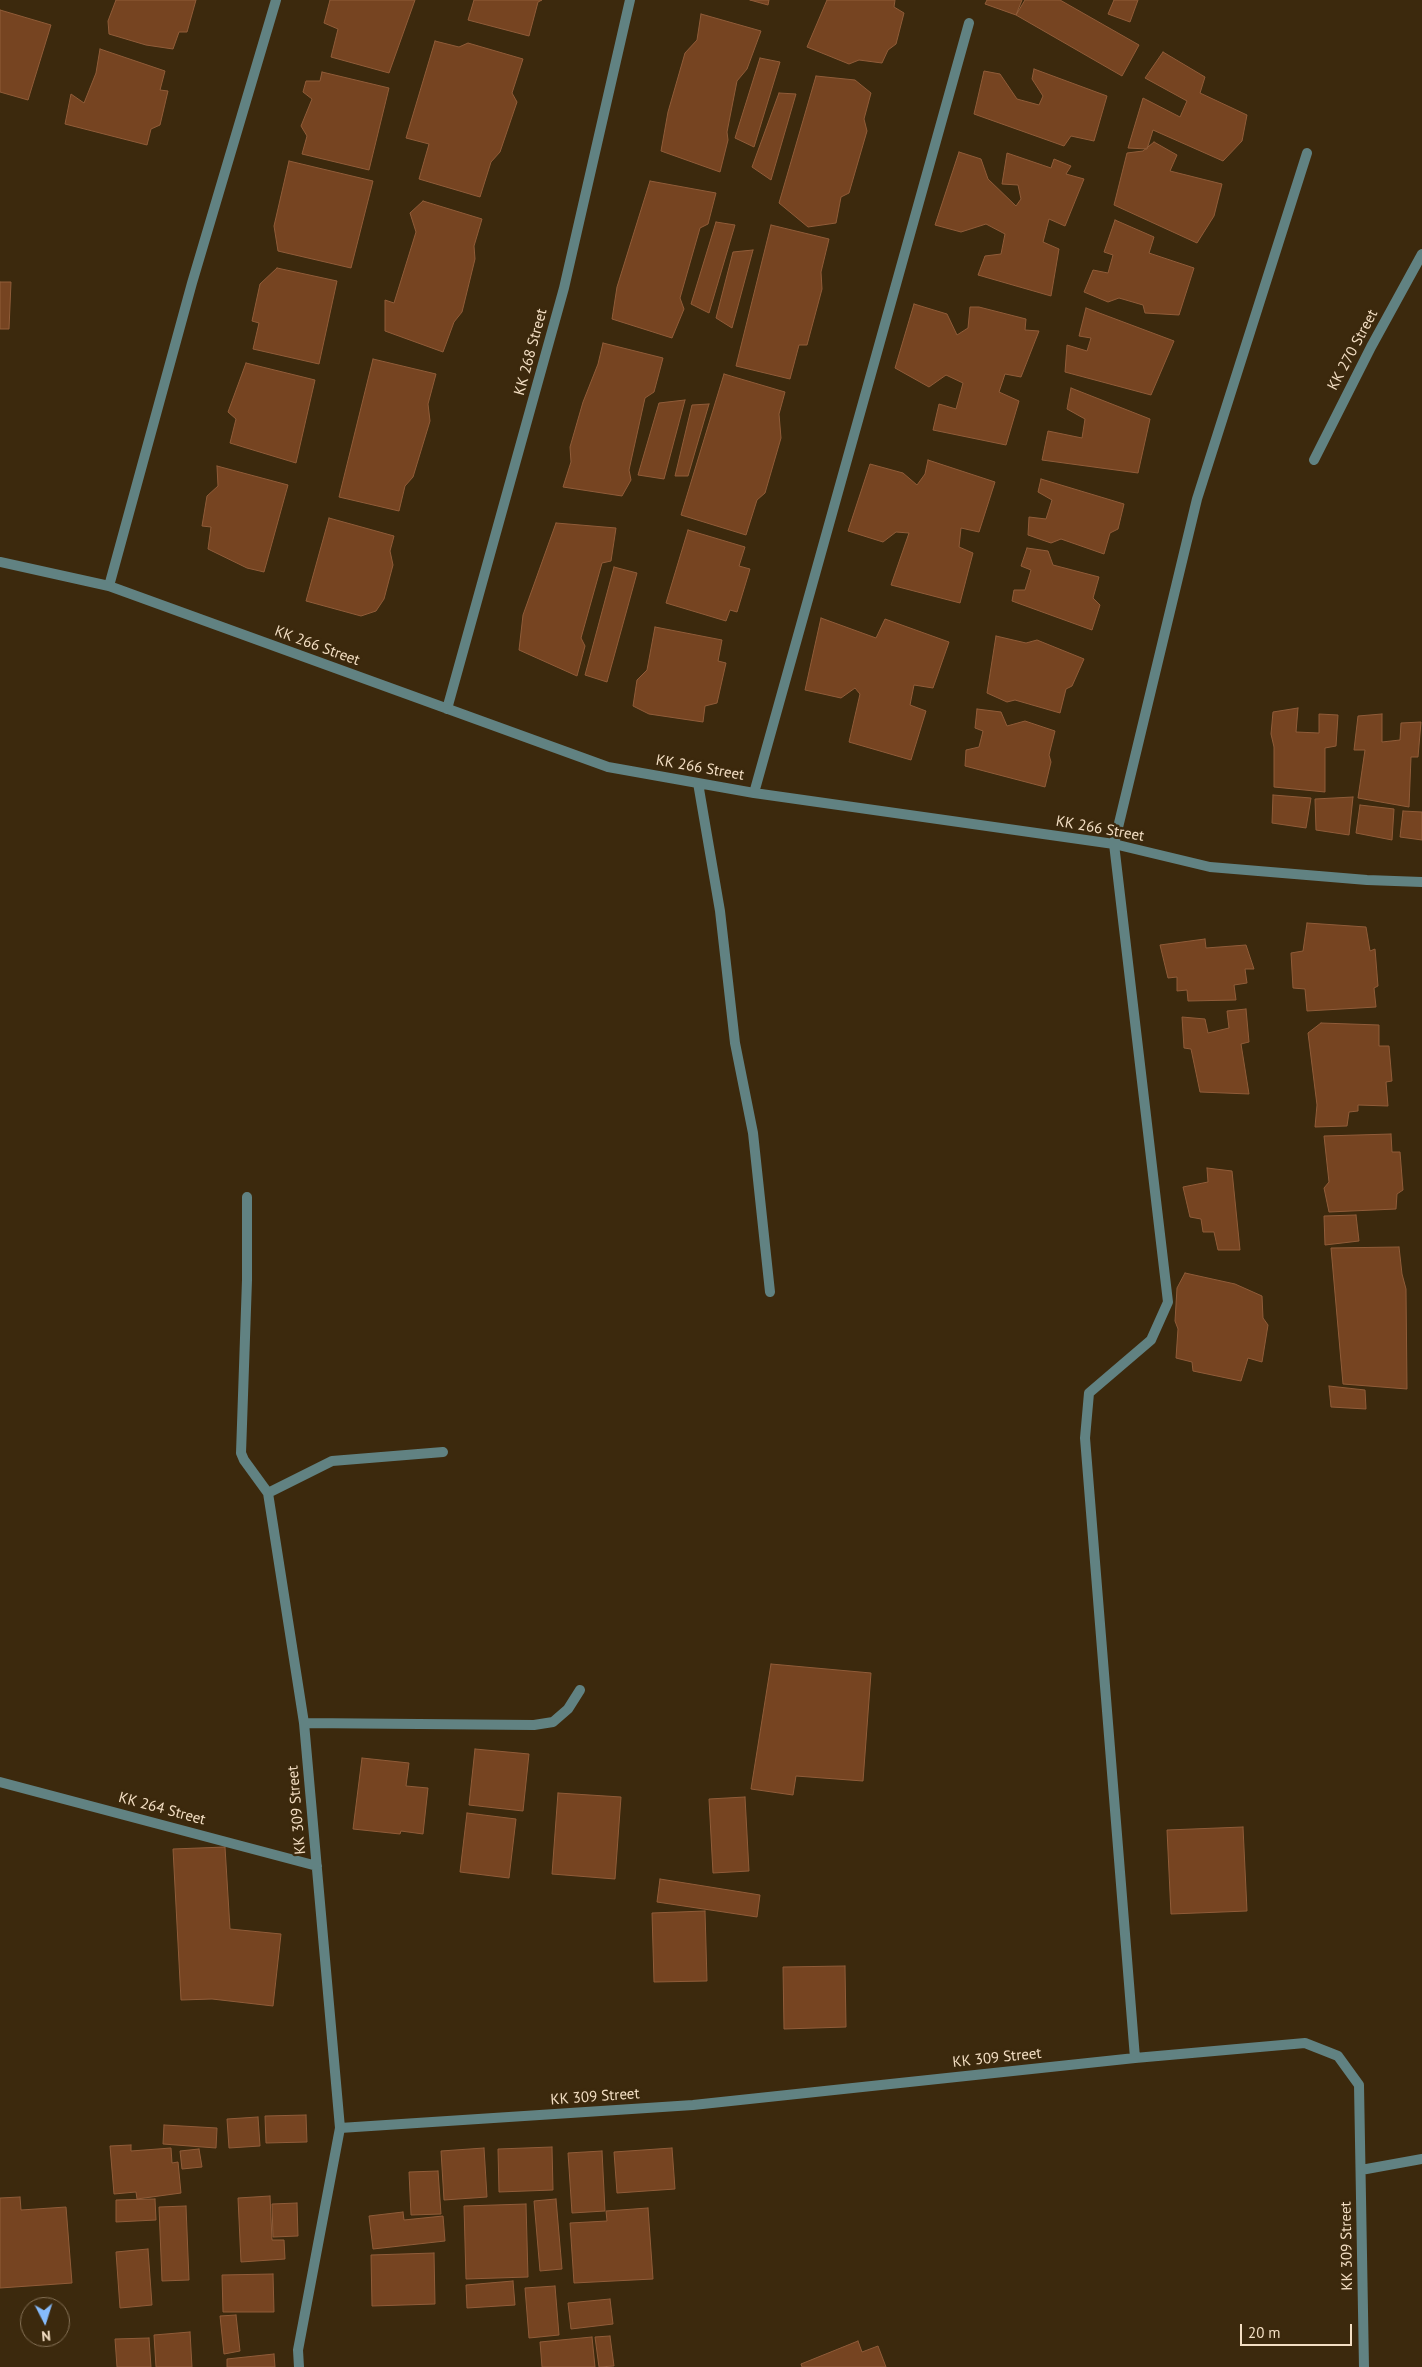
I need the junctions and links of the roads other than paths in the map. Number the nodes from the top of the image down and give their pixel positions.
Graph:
1 (276, 0) edge
2 (630, 0) edge
3 (969, 23) dead end
4 (1307, 153) dead end
5 (1422, 254) edge
6 (1314, 460) dead end
7 (0, 562) edge
8 (109, 586) junction
9 (447, 709) junction
10 (698, 783) junction
11 (754, 793) junction
12 (1114, 844) junction
13 (1422, 882) edge
14 (247, 1197) dead end
15 (770, 1292) dead end
16 (442, 1452) dead end
17 (268, 1493) junction
18 (580, 1690) dead end
19 (304, 1724) junction
20 (0, 1782) edge
21 (317, 1866) junction
22 (1135, 2058) junction
23 (340, 2128) junction
24 (1422, 2159) edge
25 (1361, 2170) junction
26 (300, 2367) edge
27 (1364, 2367) edge

1 - 8 street
2 - 9 street, KK 268 Street
3 - 11 street
4 - 12 street
5 - 6 street, KK 270 Street
7 - 8 street, KK 266 Street
8 - 9 street, KK 266 Street
9 - 10 street, KK 266 Street
10 - 11 street, KK 266 Street
10 - 15 street
11 - 12 street, KK 266 Street
12 - 13 street, KK 266 Street
12 - 22 street
14 - 17 street
16 - 17 street
17 - 19 street, KK 309 Street
18 - 19 street
19 - 21 street, KK 309 Street
20 - 21 street, KK 264 Street
21 - 23 street, KK 309 Street
22 - 23 street, KK 309 Street
22 - 25 street, KK 309 Street
23 - 26 street, KK 309 Street
24 - 25 street
25 - 27 street, KK 309 Street

